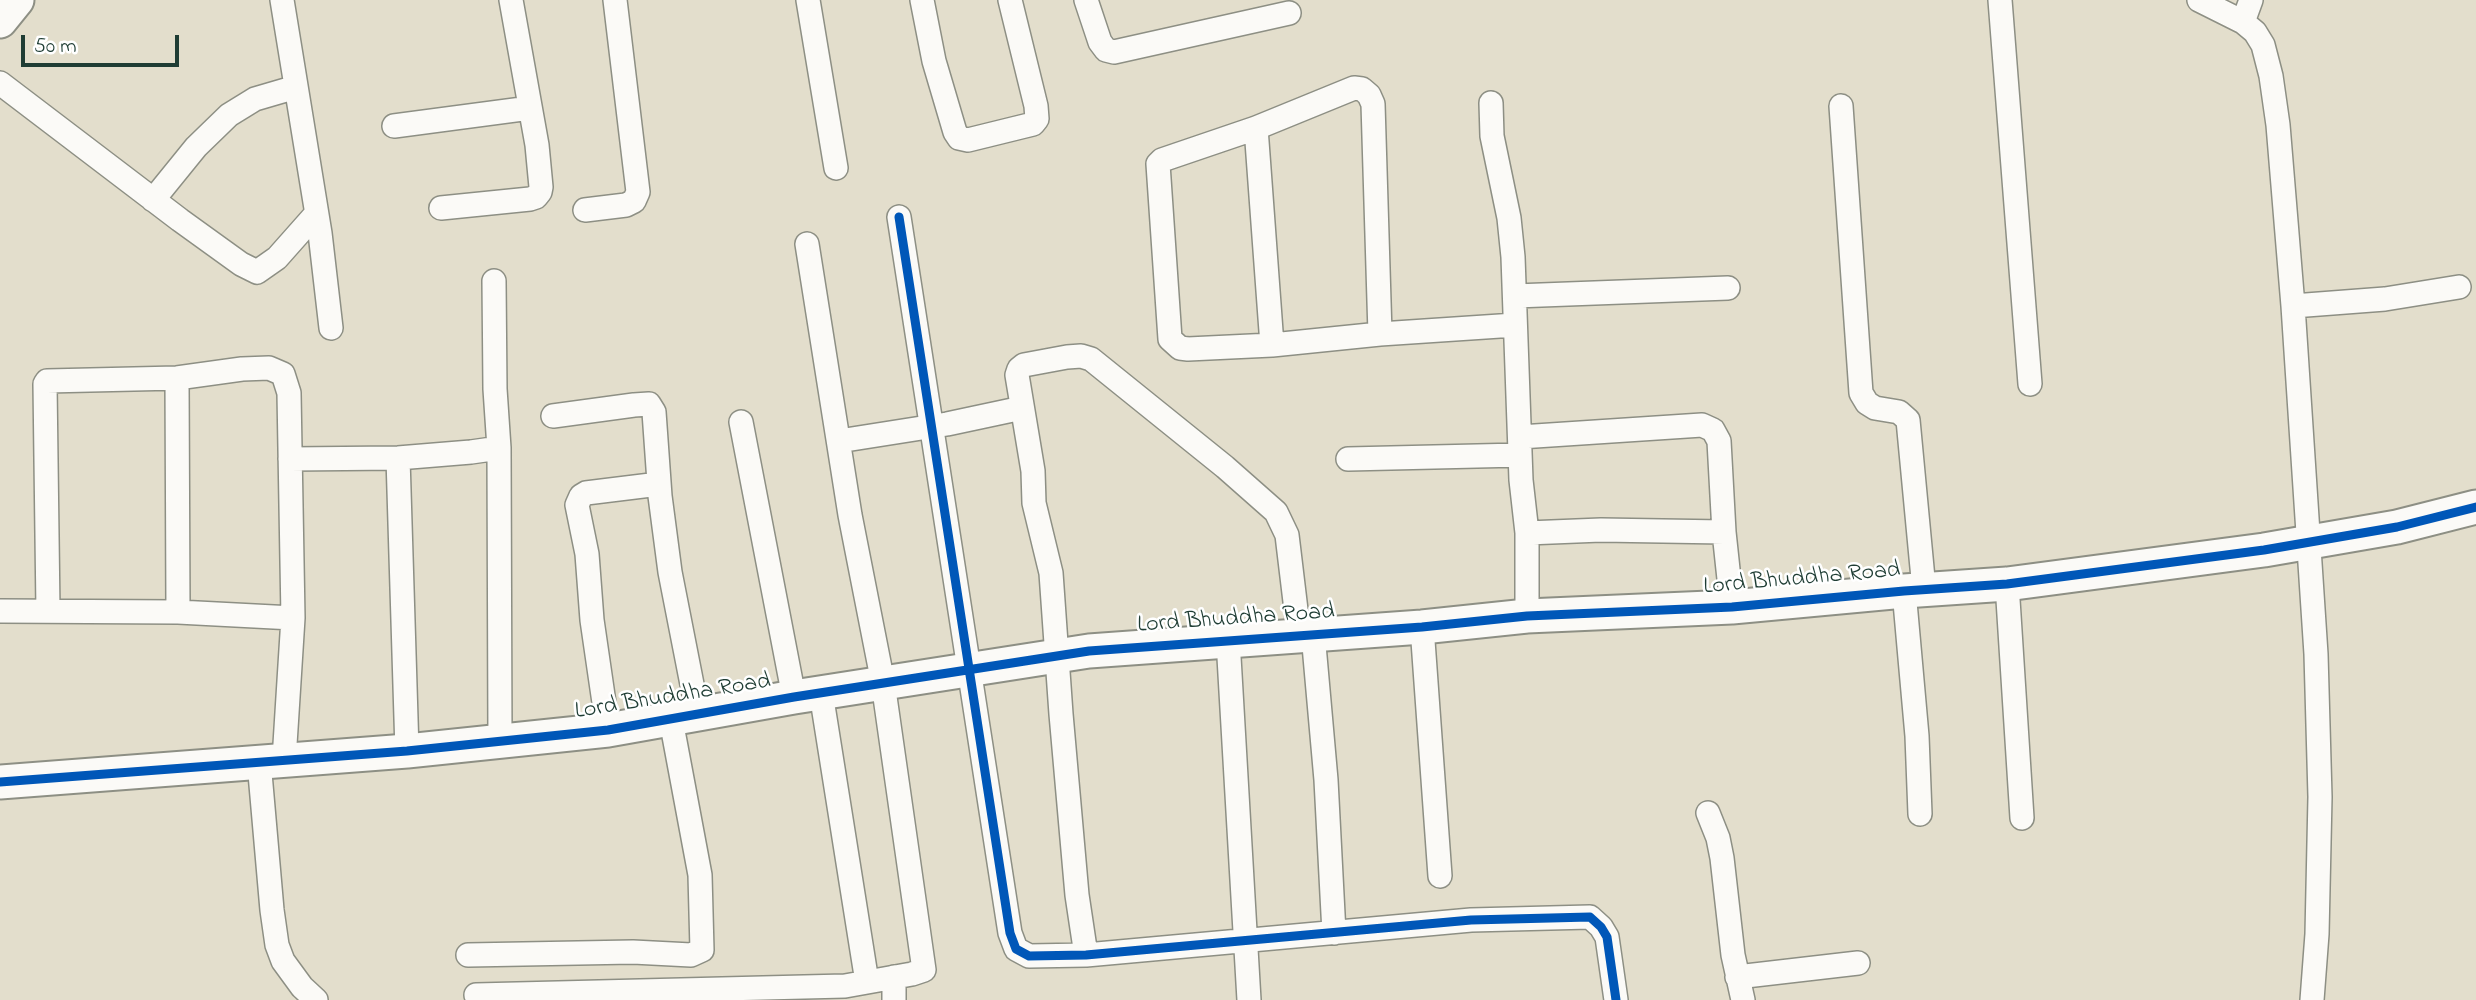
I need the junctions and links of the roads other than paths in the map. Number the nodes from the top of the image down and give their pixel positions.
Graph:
1 (17, 0) edge
2 (282, 0) edge
3 (511, 0) edge
4 (615, 0) edge
5 (808, 0) edge
6 (922, 0) edge
7 (1010, 0) edge
8 (1086, 0) edge
9 (2000, 0) edge
10 (2199, 0) edge
11 (2250, 0) edge
12 (1289, 13) dead end
13 (0, 22) edge
14 (2243, 22) junction
15 (0, 83) edge
16 (296, 87) junction
17 (1491, 103) dead end
18 (1841, 106) dead end
19 (530, 108) junction
20 (394, 126) dead end
21 (1256, 128) junction
22 (836, 168) dead end
23 (153, 200) junction
24 (441, 208) dead end
25 (585, 210) dead end
26 (316, 214) junction
27 (899, 217) dead end
28 (807, 244) dead end
29 (494, 281) dead end
30 (2459, 287) dead end
31 (1728, 288) dead end
32 (1516, 296) junction
33 (2293, 306) junction
34 (1515, 325) junction
35 (331, 328) dead end
36 (1380, 334) junction
37 (1272, 345) junction
38 (177, 378) junction
39 (2030, 384) dead end
40 (1022, 408) junction
41 (553, 416) dead end
42 (741, 422) dead end
43 (931, 427) junction
44 (839, 441) junction
45 (1520, 446) junction
46 (499, 448) junction
47 (398, 458) junction
48 (290, 460) junction
49 (1348, 460) dead end
50 (659, 484) junction
51 (2476, 507) edge
52 (1724, 532) junction
53 (1527, 533) junction
54 (2308, 542) junction
55 (2007, 584) junction
56 (1914, 590) junction
57 (1732, 607) junction
58 (0, 611) edge
59 (48, 611) junction
60 (178, 612) junction
61 (1527, 616) junction
62 (293, 618) junction
63 (1422, 627) junction
64 (1306, 634) junction
65 (1228, 640) junction
66 (1058, 657) junction
67 (970, 670) junction
68 (883, 684) junction
69 (808, 695) junction
70 (684, 717) junction
71 (608, 730) junction
72 (500, 741) junction
73 (407, 751) junction
74 (272, 761) junction
75 (0, 782) edge
76 (1708, 813) dead end
77 (1920, 814) dead end
78 (2022, 818) dead end
79 (1440, 876) dead end
80 (1334, 933) junction
81 (1247, 941) junction
82 (468, 955) dead end
83 (691, 955) junction
84 (1086, 955) junction
85 (1858, 963) dead end
86 (894, 977) junction
87 (1737, 977) junction
88 (867, 982) junction
89 (702, 990) junction
90 (476, 995) dead end
91 (316, 1000) edge
92 (894, 1000) edge
93 (1249, 1000) edge
94 (1616, 1000) edge
95 (1743, 1000) edge
96 (2312, 1000) edge

1 - 13 street
2 - 16 street
3 - 19 street
4 - 25 street
5 - 22 street
6 - 7 street
8 - 12 street
9 - 39 street
10 - 14 street
11 - 14 street
14 - 33 street
15 - 23 street
16 - 23 street
16 - 26 street
17 - 32 street
18 - 56 street
19 - 20 street
19 - 24 street
21 - 36 street
21 - 37 street
21 - 37 street
23 - 26 street
26 - 35 street
27 - 43 street
28 - 44 street
29 - 46 street
30 - 33 street
31 - 32 street
32 - 34 street
33 - 54 street
34 - 36 street
34 - 45 street
36 - 37 street
38 - 48 street
38 - 59 street
38 - 60 street
40 - 43 street
40 - 64 street
40 - 66 street
41 - 50 street
42 - 69 street
43 - 44 street
43 - 67 street
44 - 68 street
45 - 49 street
45 - 52 street
45 - 53 street
46 - 47 street
46 - 72 street
47 - 48 street
47 - 73 street
48 - 62 street
50 - 70 street
50 - 71 street
51 - 54 street, Lord Bhuddha Road
52 - 53 street
52 - 57 street
53 - 61 street
54 - 55 street, Lord Bhuddha Road
54 - 96 street
55 - 56 street, Lord Bhuddha Road
55 - 78 street
56 - 57 street, Lord Bhuddha Road
56 - 77 street
57 - 61 street, Lord Bhuddha Road
58 - 59 street
59 - 60 street
60 - 62 street
61 - 63 street, Lord Bhuddha Road
62 - 74 street
63 - 64 street, Lord Bhuddha Road
63 - 79 street
64 - 65 street, Lord Bhuddha Road
64 - 80 street
65 - 66 street, Lord Bhuddha Road
65 - 81 street
66 - 67 street, Lord Bhuddha Road
66 - 84 street
67 - 68 street, Lord Bhuddha Road
67 - 84 street
68 - 69 street, Lord Bhuddha Road
68 - 86 street
69 - 70 street, Lord Bhuddha Road
69 - 88 street
70 - 71 street, Lord Bhuddha Road
70 - 83 street
71 - 72 street, Lord Bhuddha Road
72 - 73 street, Lord Bhuddha Road
73 - 74 street, Lord Bhuddha Road
74 - 75 street, Lord Bhuddha Road
74 - 91 street
76 - 87 street
80 - 81 street
80 - 94 street
81 - 84 street
81 - 93 street
82 - 83 street
83 - 89 street
85 - 87 street
86 - 88 street
86 - 92 street
87 - 95 street
88 - 89 street
89 - 90 street

